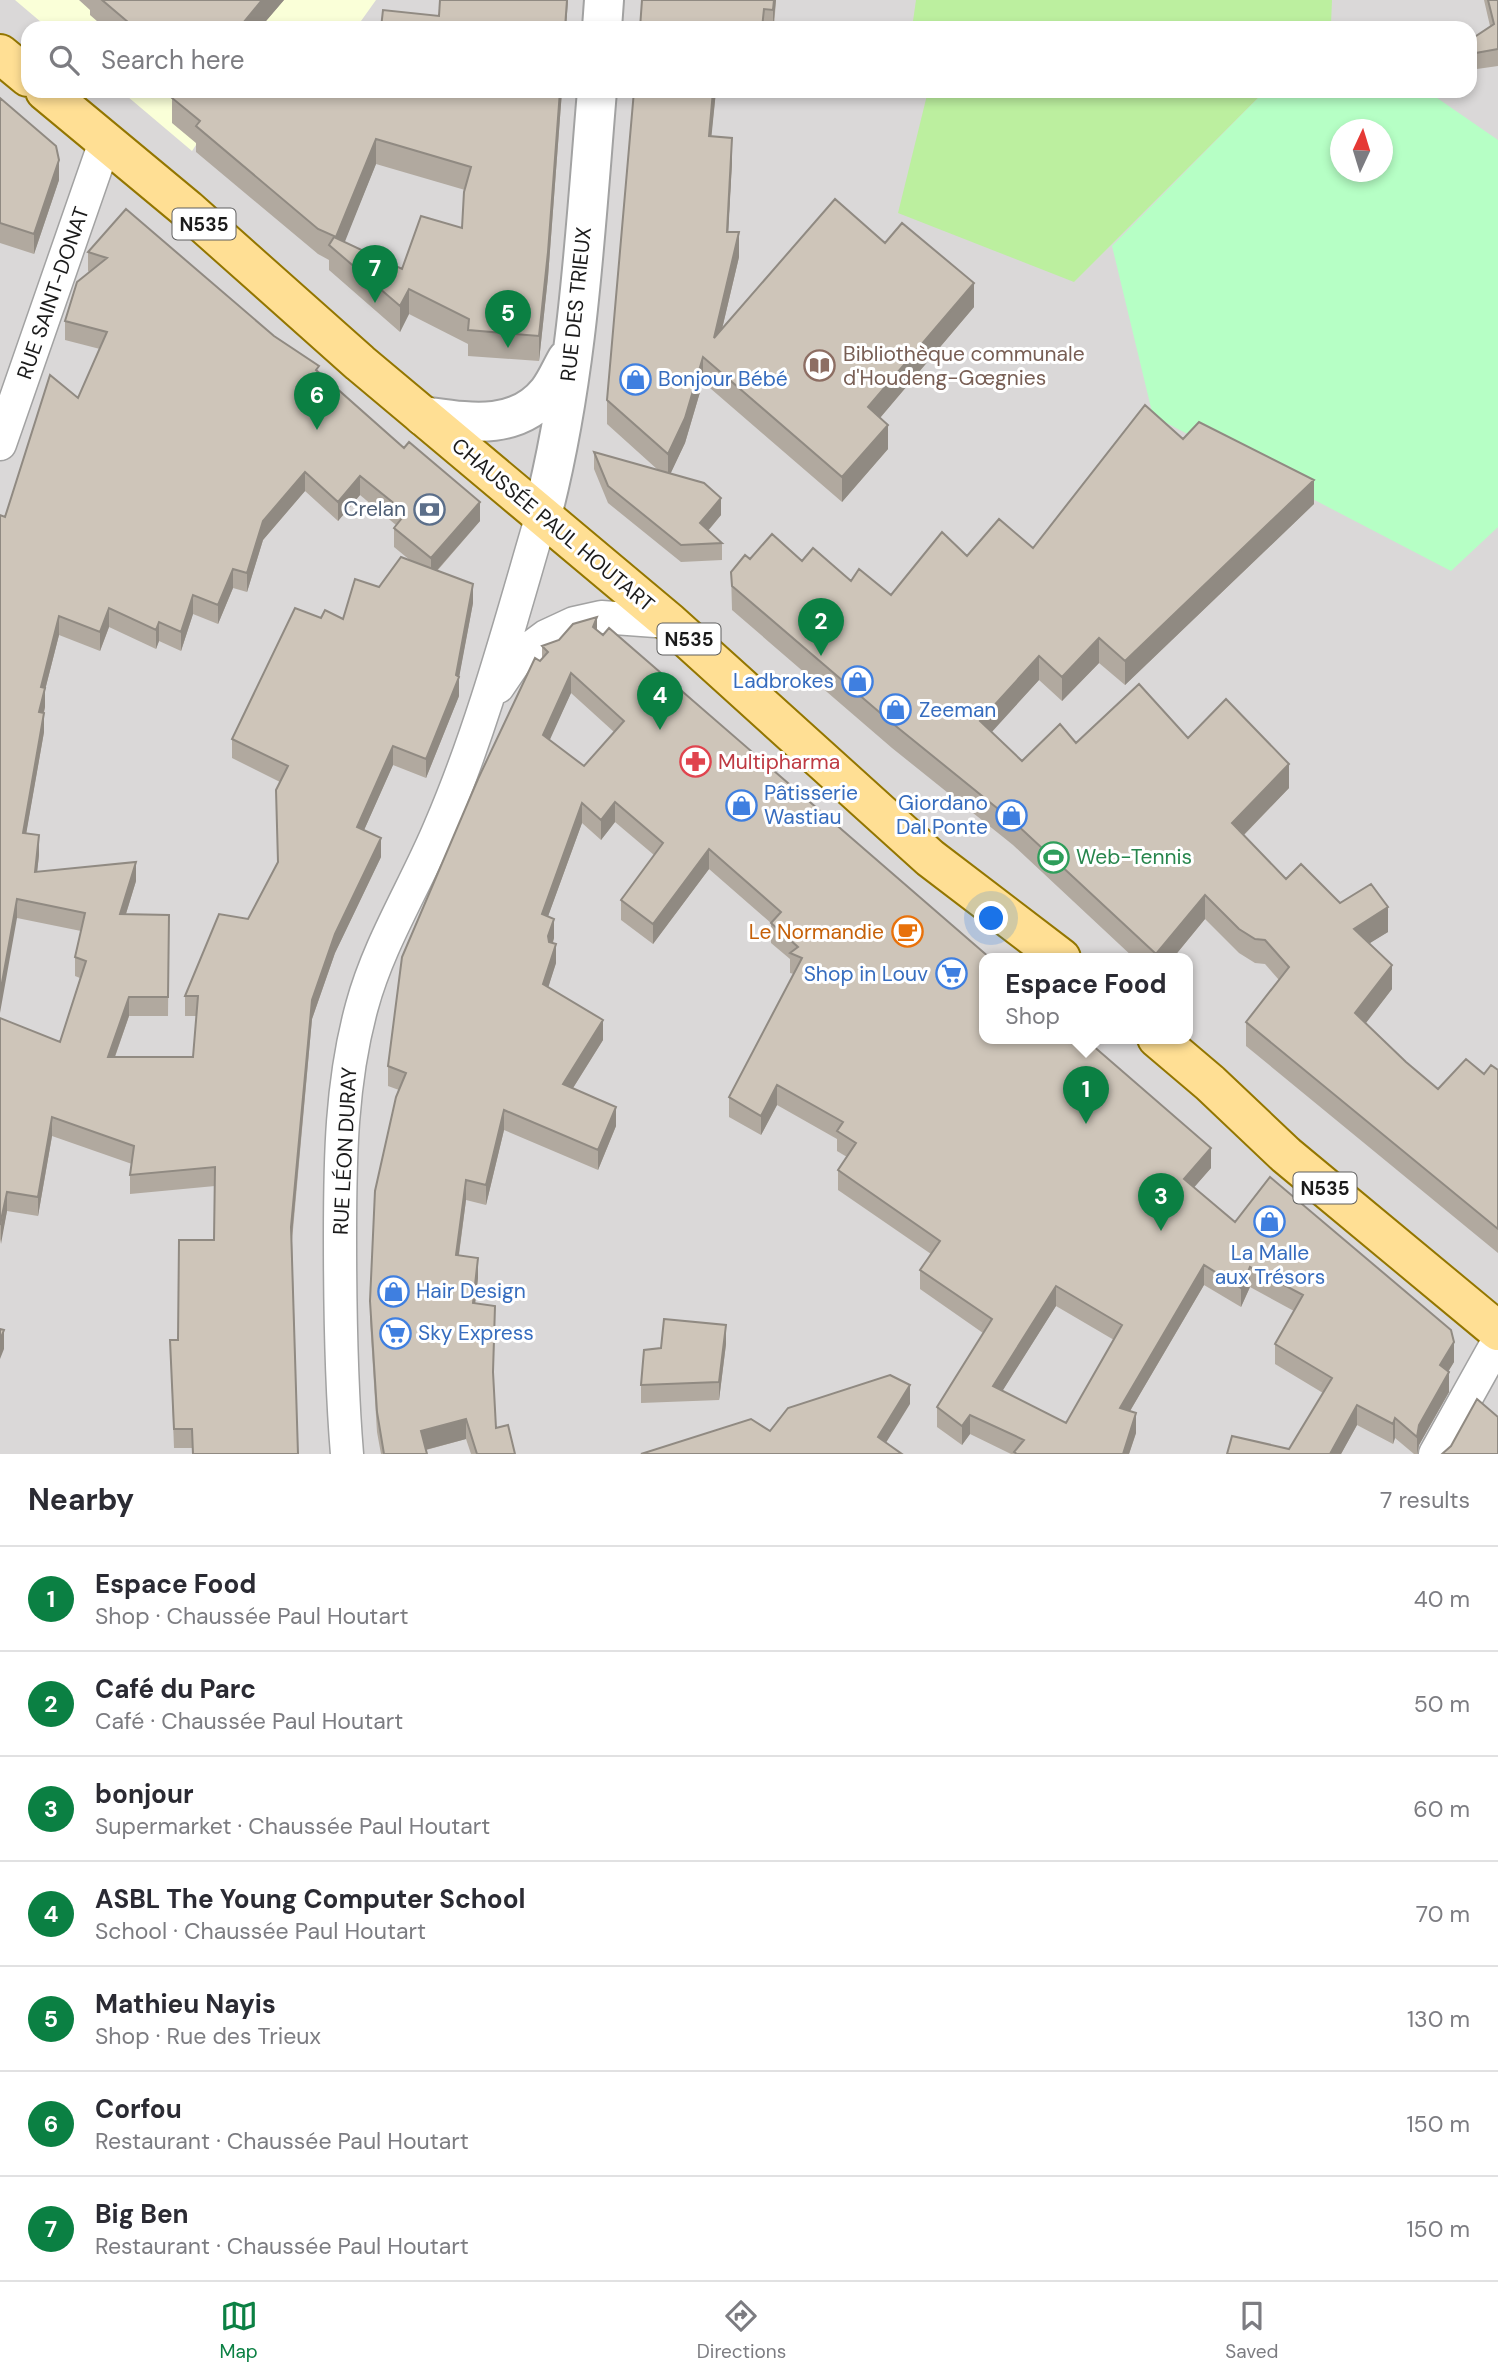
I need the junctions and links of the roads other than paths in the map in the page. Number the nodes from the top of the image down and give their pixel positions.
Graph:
1 (604, 0) edge
2 (602, 21) edge
3 (0, 54) edge
4 (21, 70) edge
5 (53, 98) edge
6 (596, 98) edge
7 (105, 142) junction
8 (573, 348) junction
9 (423, 416) junction
10 (0, 444) edge
11 (542, 515) junction
12 (669, 622) junction
13 (485, 705) junction
14 (1054, 953) edge
15 (1164, 1044) edge
16 (1498, 1331) edge
17 (1498, 1341) edge
18 (347, 1454) edge
19 (1435, 1454) edge

1 - 2 street
3 - 4 main road
5 - 7 main road, CHAUSSÉE PAUL HOUTART / N535
6 - 8 street, RUE DES TRIEUX
7 - 9 main road, CHAUSSÉE PAUL HOUTART / N535
7 - 10 street, RUE SAINT-DONAT
8 - 9 street
8 - 11 street, RUE DES TRIEUX
9 - 11 main road, CHAUSSÉE PAUL HOUTART / N535
11 - 12 main road, CHAUSSÉE PAUL HOUTART / N535
11 - 13 street, RUE LÉON DURAY
12 - 13 street, RUE LÉON DURAY
12 - 14 main road, CHAUSSÉE PAUL HOUTART / N535
13 - 18 street, RUE LÉON DURAY
15 - 16 main road, N535
17 - 19 street

